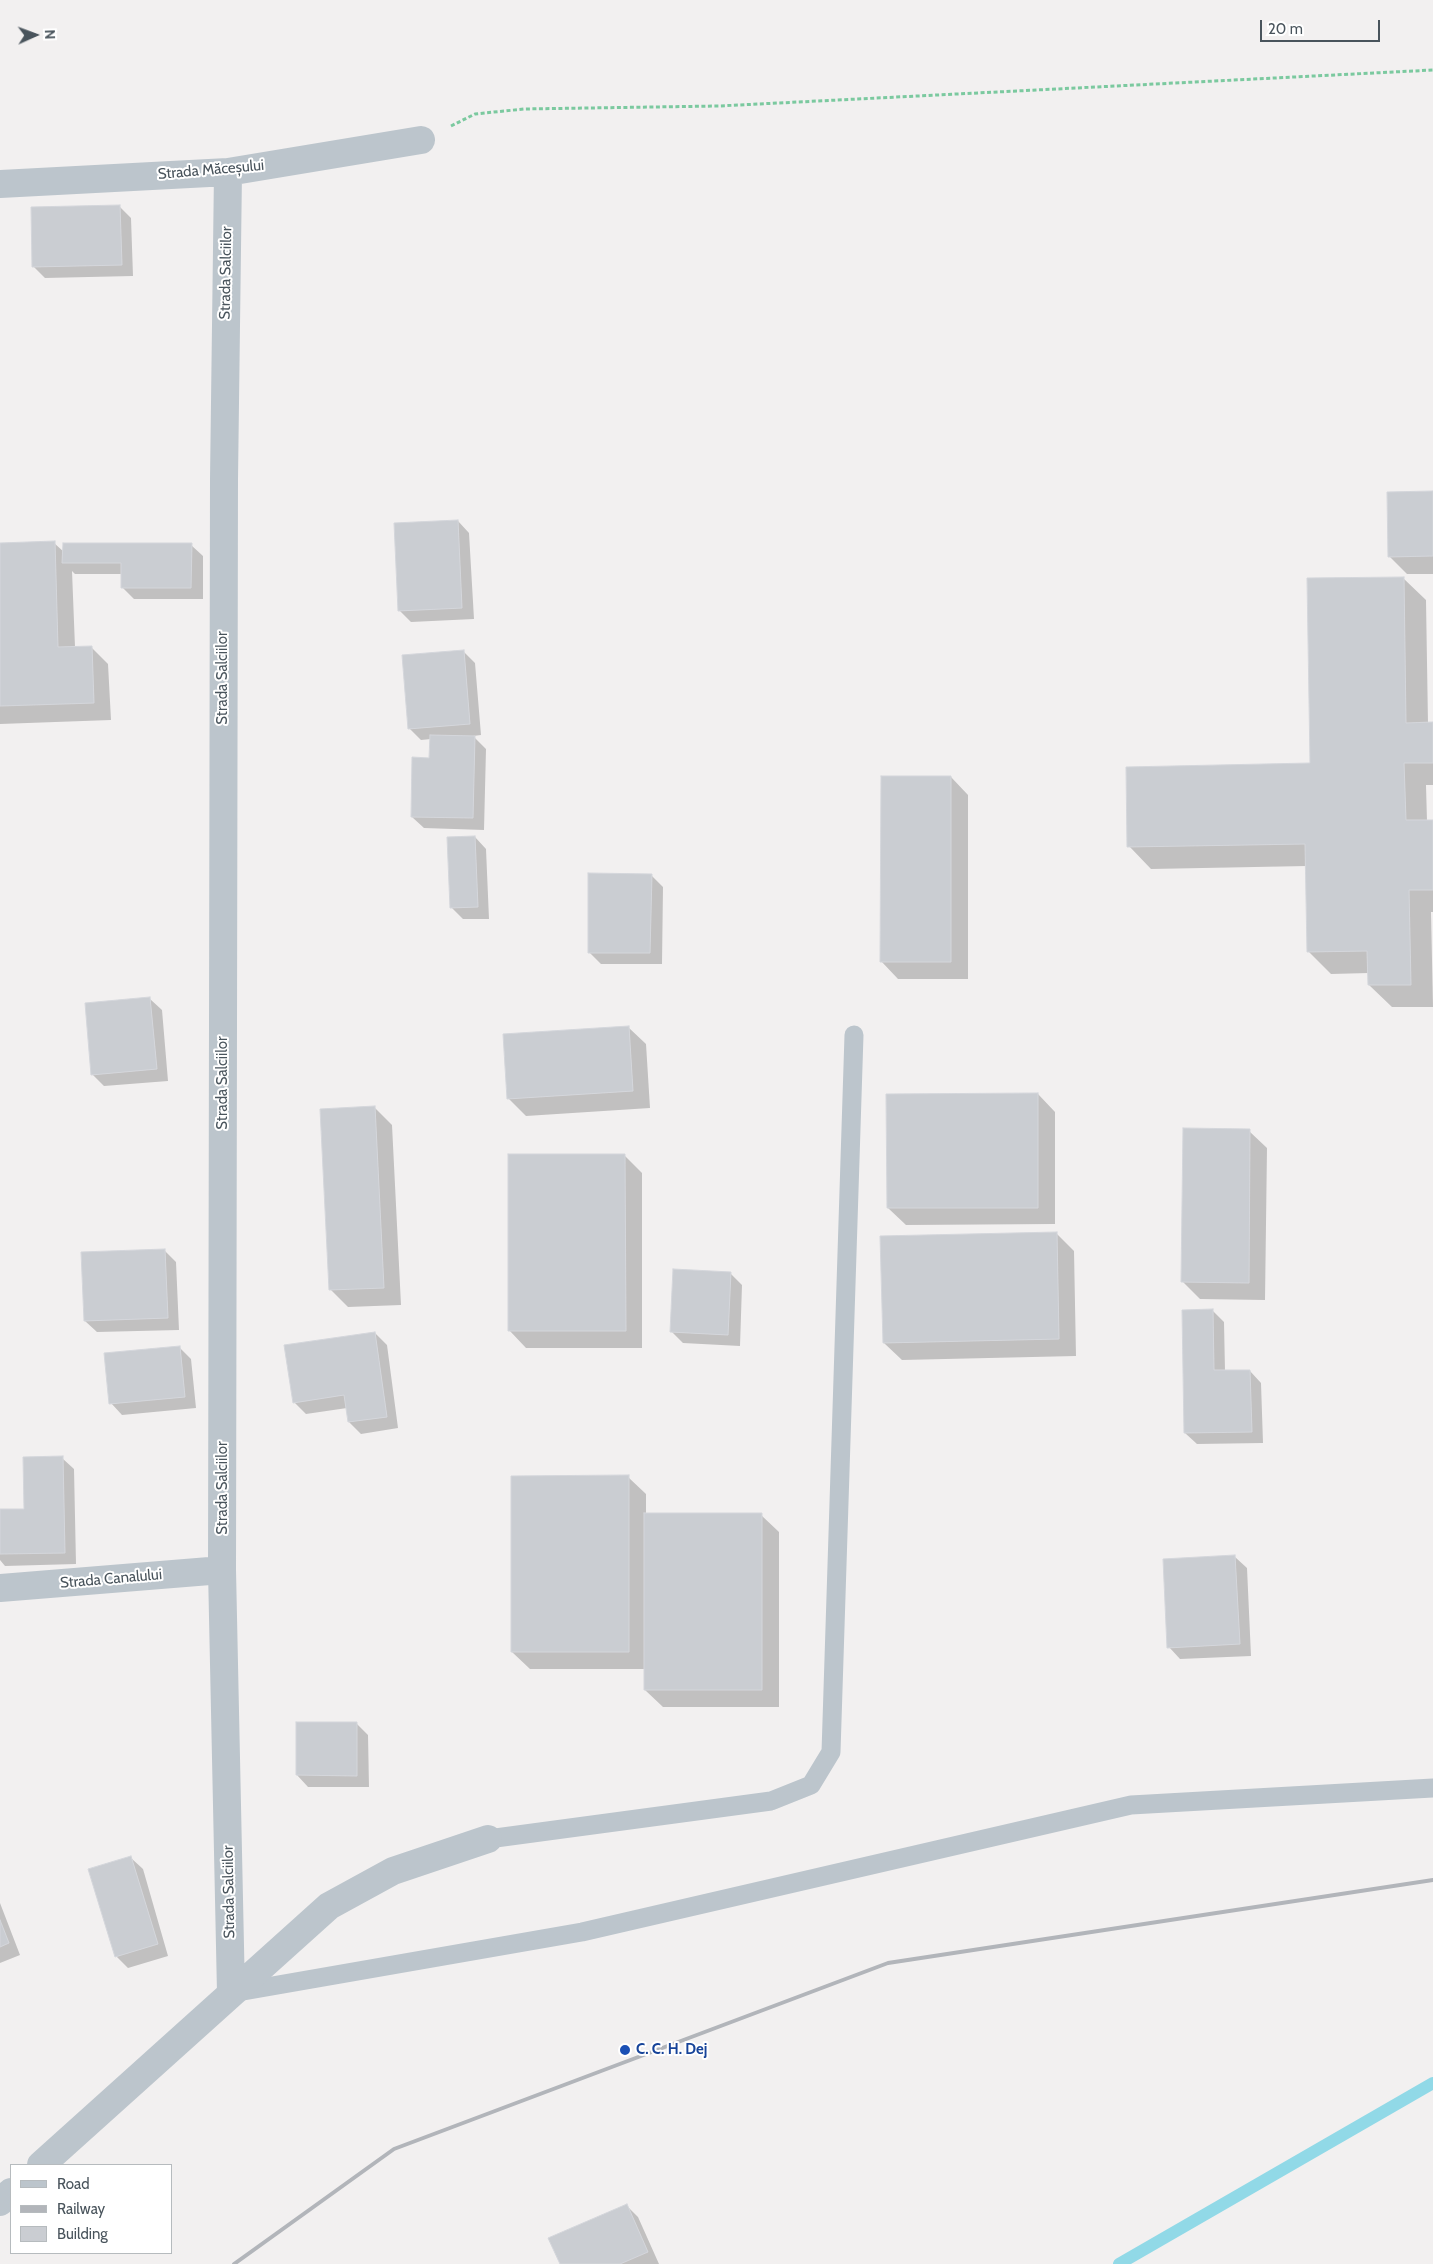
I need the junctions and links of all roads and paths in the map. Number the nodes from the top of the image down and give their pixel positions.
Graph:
1 (1433, 70) edge
2 (421, 140) joint
3 (228, 172) junction
4 (0, 184) edge
5 (854, 1035) dead end
6 (222, 1570) junction
7 (0, 1588) edge
8 (1433, 1788) edge
9 (488, 1839) joint
10 (230, 1993) junction
11 (42, 2164) edge
12 (10, 2193) edge
13 (0, 2202) edge

1 - 2 path
2 - 3 street, Strada Măceșului
3 - 4 street, Strada Măceșului
3 - 6 street, Strada Salciilor
5 - 9 lane
6 - 7 street, Strada Canalului
6 - 10 street, Strada Salciilor
8 - 10 lane
9 - 10 street
10 - 11 street
12 - 13 street

